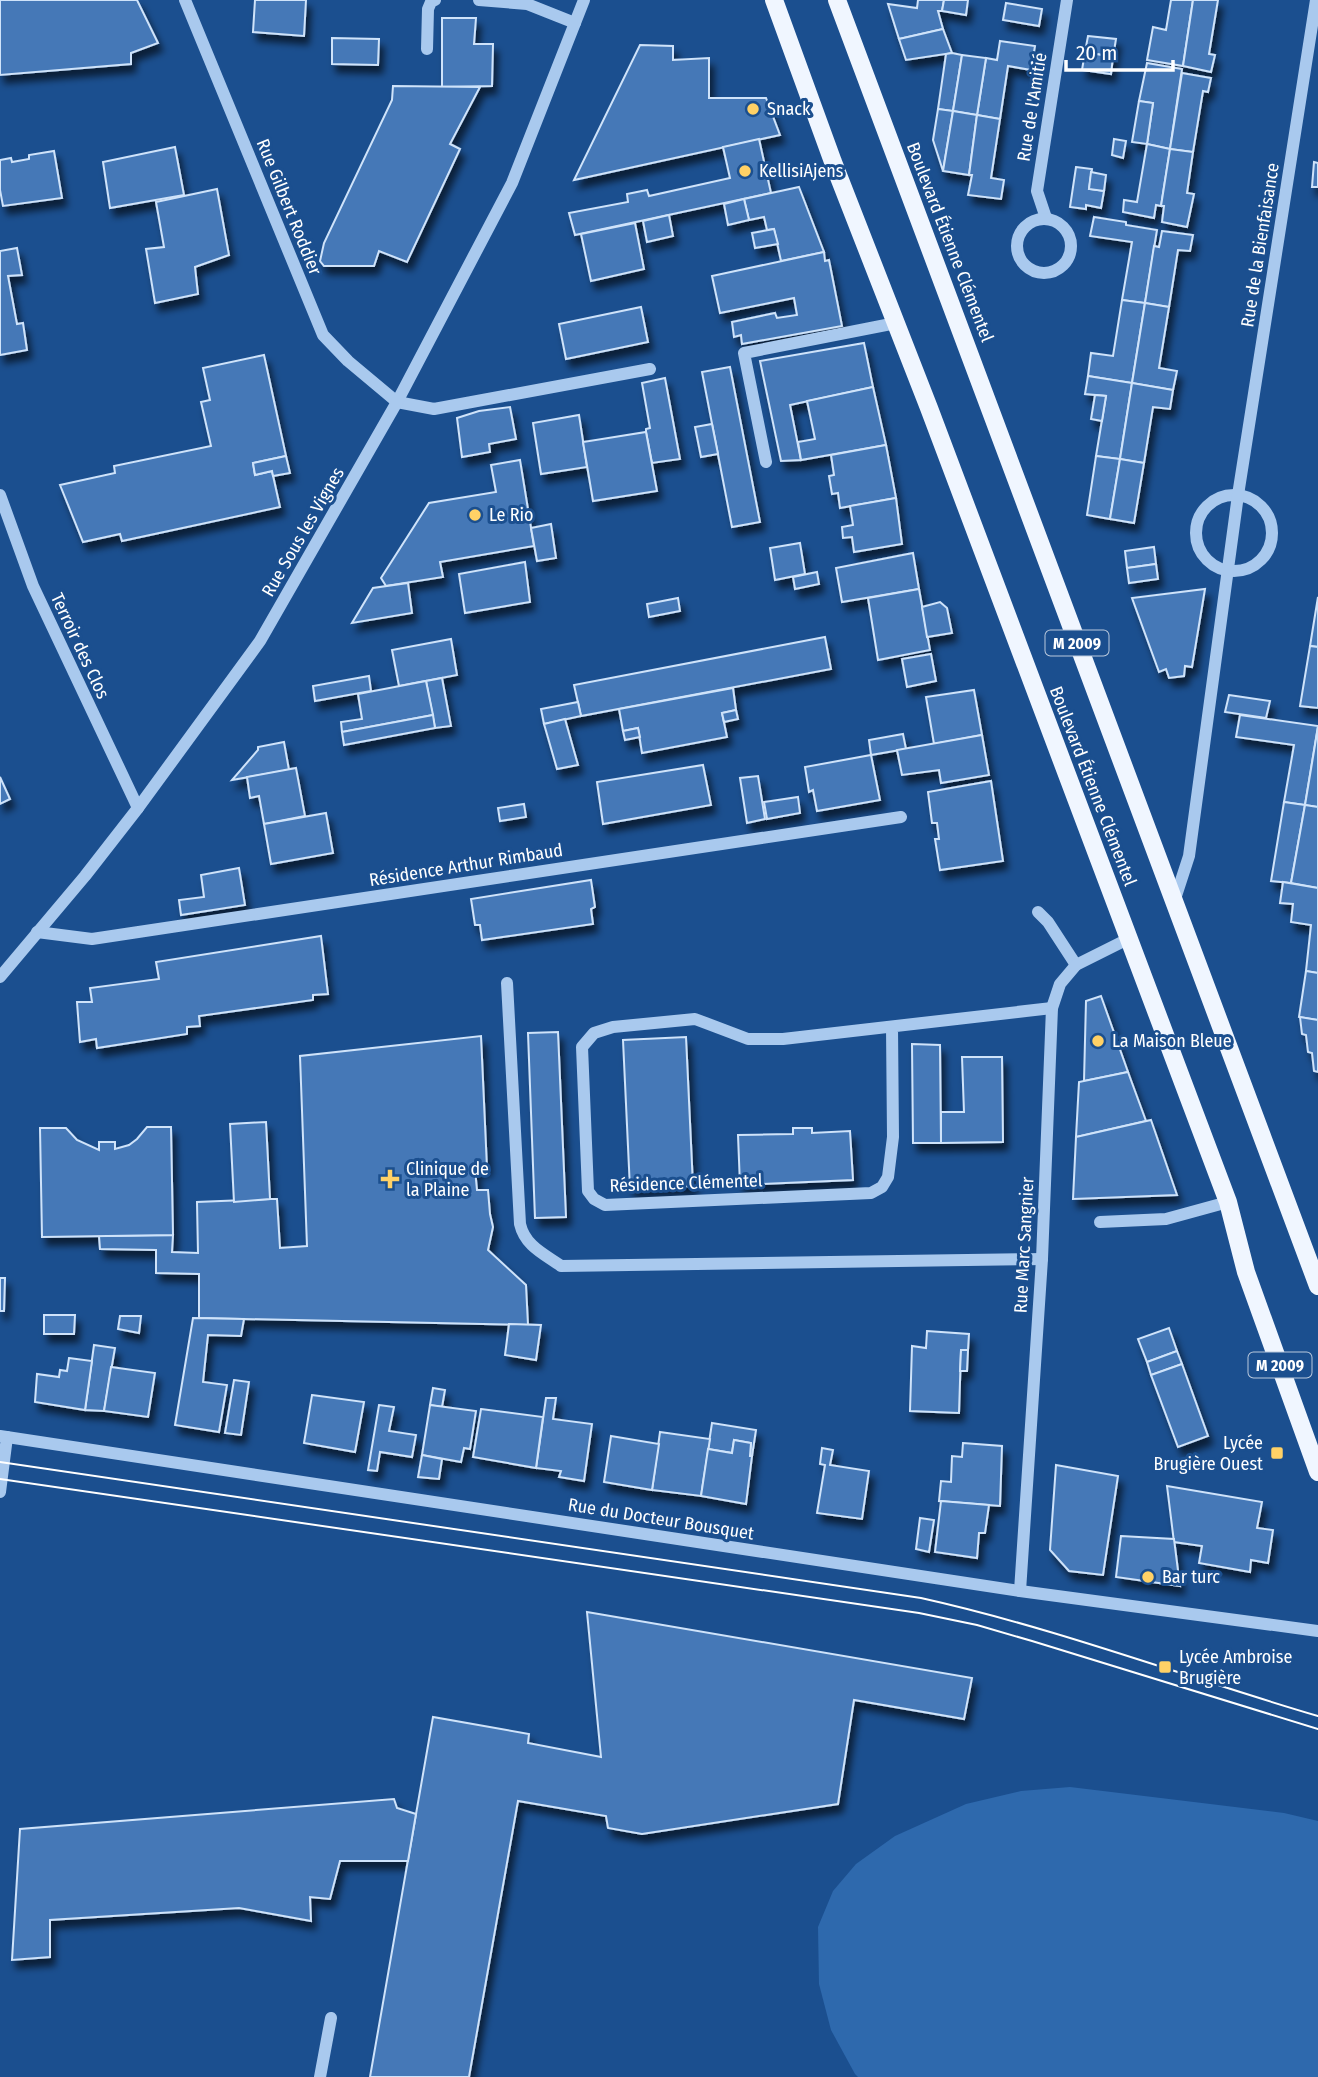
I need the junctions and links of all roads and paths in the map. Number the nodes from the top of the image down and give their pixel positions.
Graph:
1 (185, 0) edge
2 (435, 0) edge
3 (479, 0) edge
4 (584, 0) edge
5 (774, 0) edge
6 (837, 0) edge
7 (1067, 0) edge
8 (1316, 0) edge
9 (575, 23) junction
10 (427, 49) dead end
11 (1046, 218) junction
12 (895, 323) junction
13 (650, 369) dead end
14 (397, 402) junction
15 (766, 462) dead end
16 (0, 495) edge
17 (1238, 495) junction
18 (1229, 571) junction
19 (138, 808) junction
20 (901, 817) dead end
21 (1175, 899) junction
22 (1038, 912) dead end
23 (37, 932) junction
24 (1128, 939) junction
25 (1076, 965) junction
26 (0, 977) edge
27 (507, 983) dead end
28 (1052, 1008) junction
29 (892, 1027) junction
30 (1228, 1202) junction
31 (1100, 1222) dead end
32 (1042, 1259) junction
33 (1318, 1286) edge
34 (4, 1436) edge
35 (1318, 1472) edge
36 (0, 1492) edge
37 (1020, 1591) junction
38 (1318, 1630) edge
39 (331, 2018) dead end
40 (320, 2077) edge

1 - 14 street, Rue Gilbert Roddier
2 - 10 street
3 - 9 street
4 - 9 street
5 - 12 main road, Boulevard Étienne Clémentel / M 2009
6 - 21 main road, Boulevard Étienne Clémentel / M 2009
7 - 11 street, Rue de l'Amitié
8 - 17 street, Rue de la Bienfaisance
9 - 14 street, Rue Sous les Vignes
11 - 11 street
12 - 15 street
12 - 24 main road, Boulevard Étienne Clémentel / M 2009
13 - 14 street
14 - 19 street, Rue Sous les Vignes
16 - 19 street, Terroir des Clos
17 - 18 street, Rue de la Bienfaisance
17 - 18 street
17 - 18 street
18 - 21 street, Rue de la Bienfaisance
19 - 23 street, Rue Sous les Vignes
20 - 23 street, Résidence Arthur Rimbaud
21 - 33 main road, Boulevard Étienne Clémentel / M 2009
22 - 25 street
23 - 26 street, Rue Sous les Vignes
24 - 25 street, Rue Marc Sangnier
24 - 30 main road, Boulevard Étienne Clémentel / M 2009
25 - 28 street, Rue Marc Sangnier
27 - 32 street
28 - 29 street, Résidence Clémentel
28 - 32 street, Rue Marc Sangnier
29 - 29 street, Résidence Clémentel
30 - 31 street
30 - 35 main road, Boulevard Étienne Clémentel / M 2009
32 - 37 street, Rue Marc Sangnier
34 - 36 street
34 - 37 street, Rue du Docteur Bousquet
37 - 38 street, Rue du Docteur Bousquet
39 - 40 street

